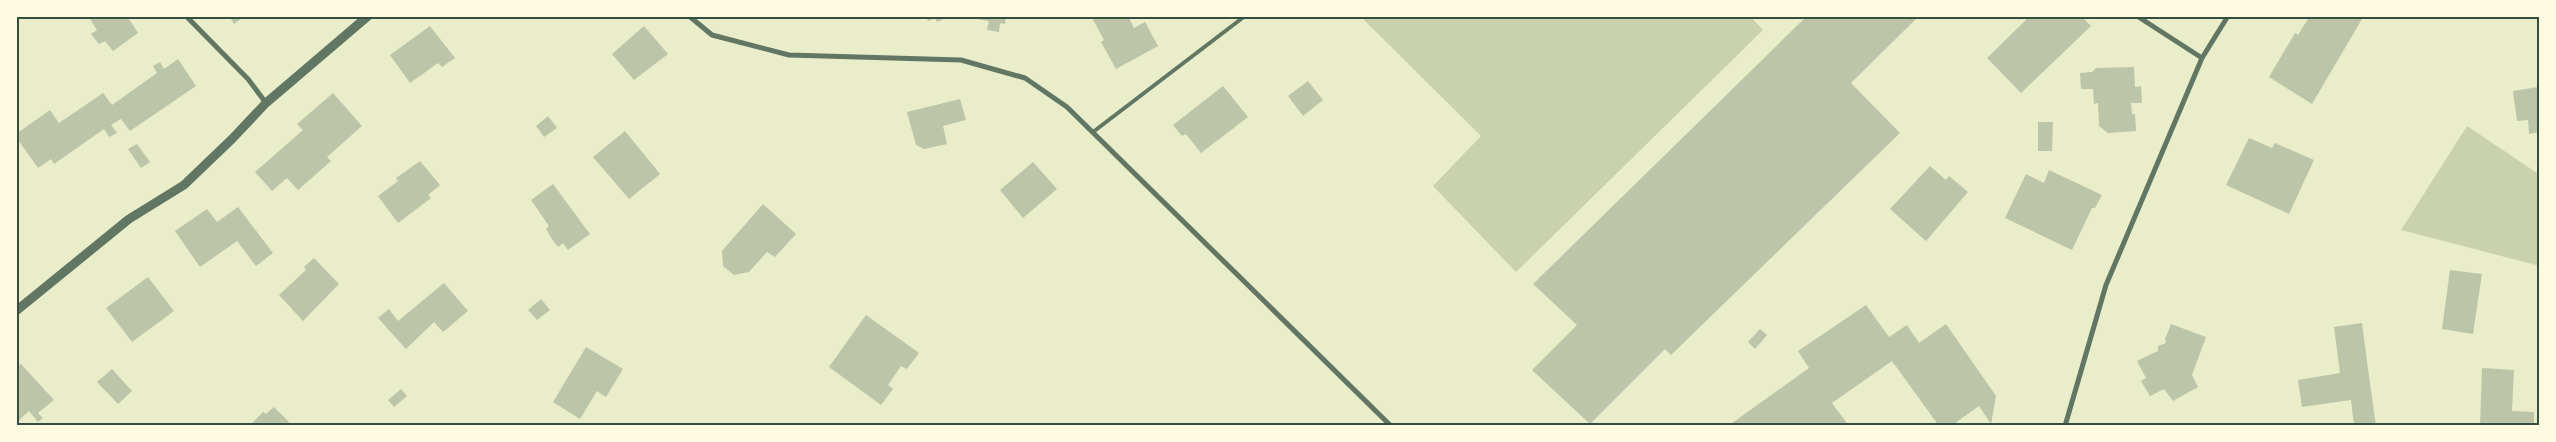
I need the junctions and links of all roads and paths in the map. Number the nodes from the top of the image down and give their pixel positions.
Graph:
1 (186, 16) edge
2 (368, 16) edge
3 (690, 16) edge
4 (1245, 16) edge
5 (2138, 16) edge
6 (2228, 16) edge
7 (2202, 58) junction
8 (266, 102) junction
9 (1093, 132) junction
10 (16, 311) edge
11 (1391, 426) edge
12 (2064, 426) edge

1 - 8 street
2 - 8 street
3 - 9 street
4 - 9 lane
5 - 7 street
6 - 7 street
7 - 12 street
8 - 10 street
9 - 11 street

